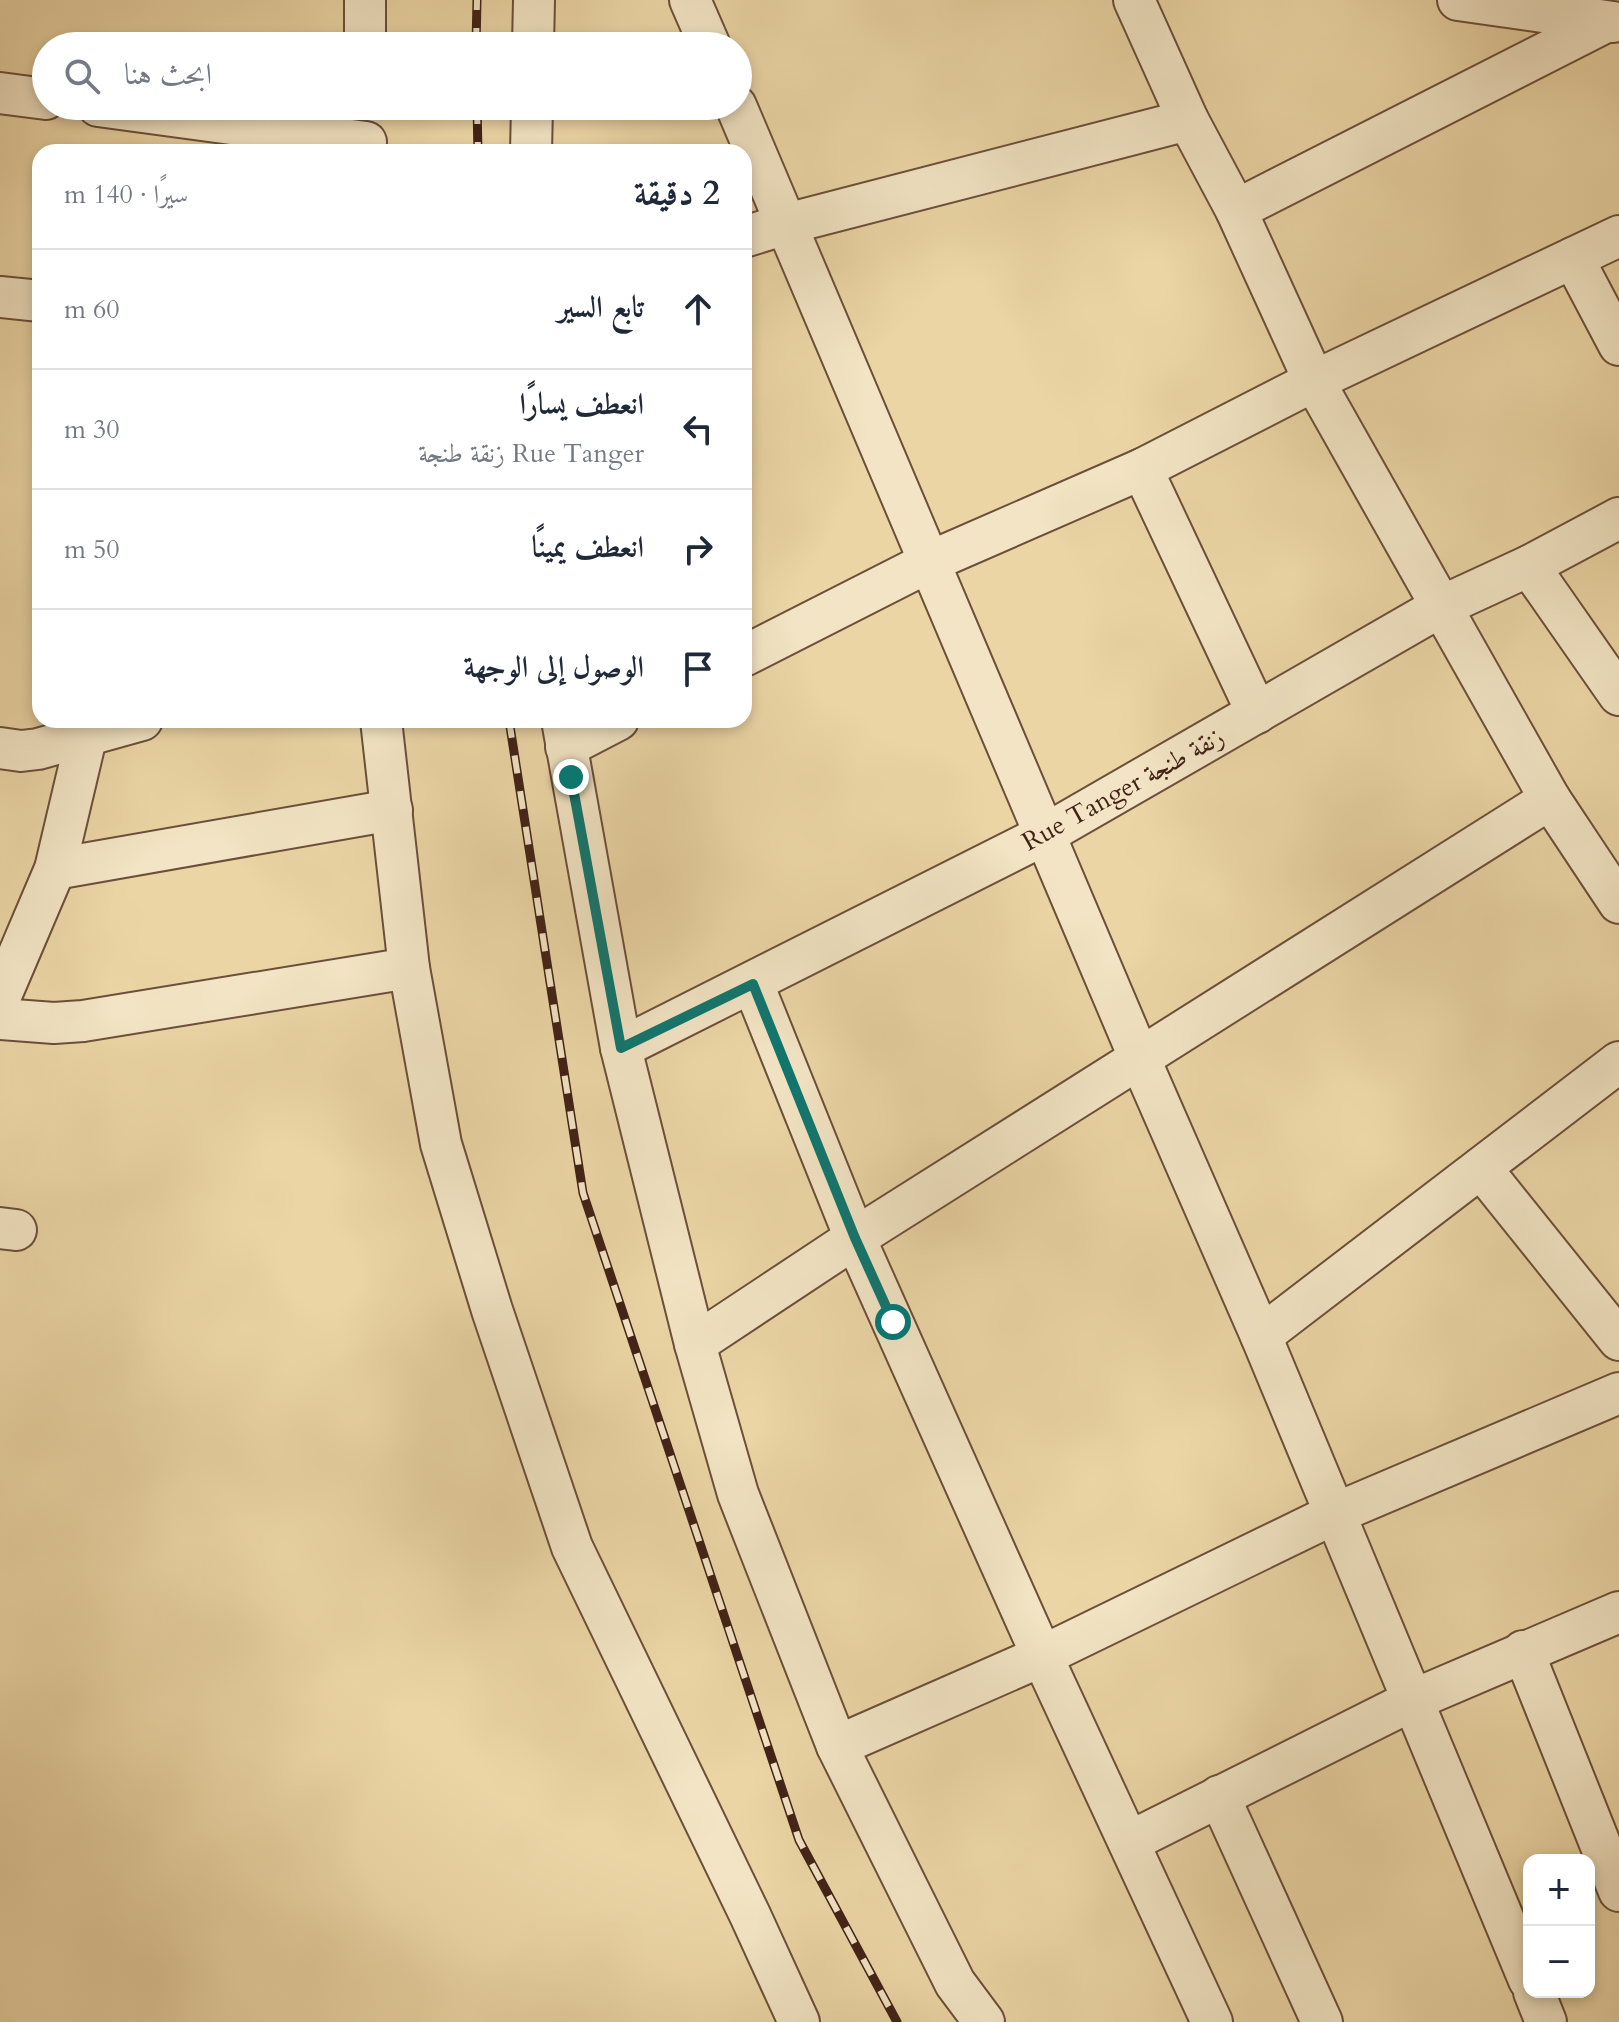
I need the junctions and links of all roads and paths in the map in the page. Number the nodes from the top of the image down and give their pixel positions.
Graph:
1 (365, 0) edge
2 (534, 0) edge
3 (690, 0) edge
4 (1134, 0) edge
5 (1458, 0) edge
6 (1612, 22) edge
7 (365, 32) edge
8 (533, 32) edge
9 (704, 32) edge
10 (0, 93) edge
11 (32, 97) edge
12 (236, 120) edge
13 (532, 120) edge
14 (742, 120) edge
15 (1188, 120) junction
16 (365, 133) edge
17 (531, 144) edge
18 (1236, 210) junction
19 (786, 224) junction
20 (752, 235) edge
21 (1619, 236) edge
22 (1573, 258) junction
23 (0, 297) edge
24 (32, 300) edge
25 (1619, 345) edge
26 (1314, 381) junction
27 (1142, 469) junction
28 (1619, 518) edge
29 (929, 562) junction
30 (1529, 566) junction
31 (1440, 607) junction
32 (752, 652) edge
33 (1619, 695) edge
34 (1257, 713) junction
35 (117, 728) edge
36 (382, 728) edge
37 (585, 728) edge
38 (564, 733) edge
39 (86, 738) junction
40 (0, 748) edge
41 (1550, 799) junction
42 (392, 810) junction
43 (1044, 835) junction
44 (55, 869) junction
45 (1619, 903) edge
46 (409, 968) junction
47 (753, 984) junction
48 (0, 998) edge
49 (0, 1019) edge
50 (621, 1048) junction
51 (1139, 1057) junction
52 (1619, 1062) edge
53 (1481, 1168) junction
54 (855, 1238) junction
55 (1261, 1336) junction
56 (1619, 1340) edge
57 (695, 1344) junction
58 (1619, 1393) edge
59 (1334, 1514) junction
60 (1619, 1612) edge
61 (1523, 1651) junction
62 (1042, 1656) junction
63 (1413, 1700) junction
64 (837, 1746) junction
65 (1219, 1796) junction
66 (1129, 1842) junction
67 (1619, 1891) edge
68 (1523, 1966) edge
69 (1536, 1998) edge
70 (799, 2022) edge
71 (984, 2022) edge
72 (1212, 2022) edge
73 (1322, 2022) edge
74 (1546, 2022) edge

1 - 7 street
2 - 8 street
3 - 9 street
4 - 15 street
5 - 6 street
6 - 18 street
10 - 11 street
12 - 16 street
13 - 17 street
14 - 19 street
15 - 18 street
15 - 19 street
18 - 26 street
19 - 20 street
19 - 29 street
21 - 22 street
22 - 25 street
22 - 26 street
23 - 24 street
26 - 27 street
26 - 31 street
27 - 29 street
27 - 34 street
28 - 30 street, Rue Tanger زنقة طنجة
29 - 32 street
29 - 43 street
30 - 31 street, Rue Tanger زنقة طنجة
30 - 33 street
31 - 34 street, Rue Tanger زنقة طنجة
31 - 41 street
34 - 43 street, Rue Tanger زنقة طنجة
35 - 39 street
36 - 42 street
37 - 38 street
38 - 50 street
39 - 40 street
39 - 44 street
41 - 45 street
41 - 51 street
42 - 44 street
42 - 46 street
43 - 47 street, Rue Tanger زنقة طنجة
43 - 51 street
44 - 48 street
46 - 49 street
46 - 70 street
47 - 50 street, Rue Tanger زنقة طنجة
47 - 54 street
50 - 57 street
51 - 54 street
51 - 55 street
52 - 53 street
53 - 55 street
53 - 56 street
54 - 57 street
54 - 62 street
55 - 59 street
57 - 64 street
58 - 59 street
59 - 62 street
59 - 63 street
60 - 61 street
61 - 63 street
61 - 67 street
62 - 64 street
62 - 66 street
63 - 65 street
63 - 68 street
64 - 71 street
65 - 66 street
65 - 73 street
66 - 72 street
69 - 74 street

